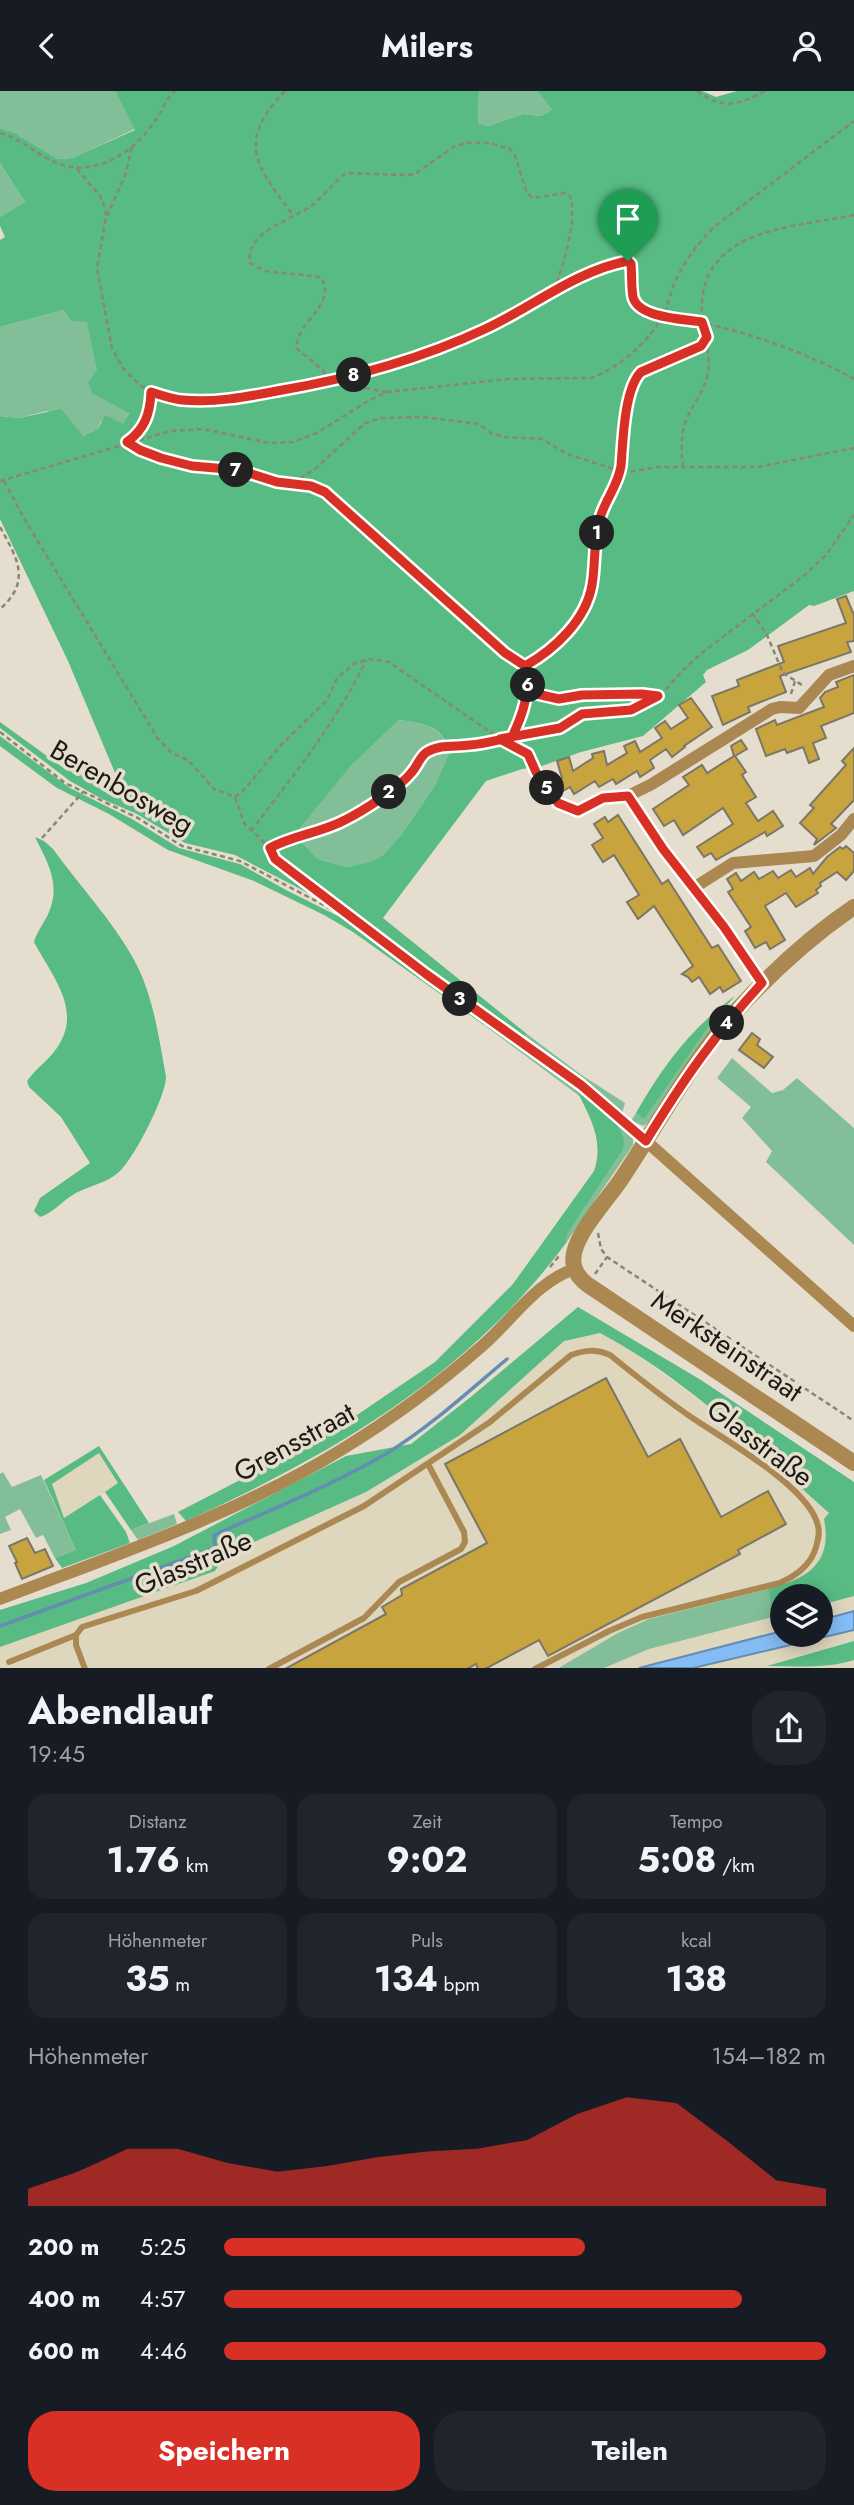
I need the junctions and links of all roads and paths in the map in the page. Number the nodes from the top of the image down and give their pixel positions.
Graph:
1 (176, 91) edge
2 (285, 91) edge
3 (698, 91) edge
4 (765, 91) edge
5 (854, 121) edge
6 (0, 133) edge
7 (132, 147) junction
8 (77, 169) junction
9 (293, 215) junction
10 (854, 215) edge
11 (106, 217) junction
12 (555, 288) junction
13 (663, 316) junction
14 (702, 322) junction
15 (707, 337) junction
16 (854, 379) edge
17 (329, 382) junction
18 (151, 392) junction
19 (387, 392) junction
20 (127, 442) junction
21 (854, 448) edge
22 (683, 467) junction
23 (620, 471) junction
24 (2, 481) edge
25 (290, 485) junction
26 (854, 515) edge
27 (0, 527) edge
28 (0, 610) edge
29 (752, 613) junction
30 (366, 660) junction
31 (525, 666) junction
32 (854, 666) edge
33 (528, 692) junction
34 (658, 696) junction
35 (810, 696) junction
36 (0, 732) edge
37 (512, 737) junction
38 (500, 739) junction
39 (83, 792) junction
40 (628, 796) junction
41 (235, 797) junction
42 (578, 811) joint
43 (854, 820) edge
44 (251, 831) junction
45 (41, 838) dead end
46 (270, 848) junction
47 (695, 887) junction
48 (854, 907) edge
49 (354, 921) junction
50 (762, 983) junction
51 (646, 1141) junction
52 (595, 1216) junction
53 (575, 1269) junction
54 (854, 1326) edge
55 (854, 1421) edge
56 (854, 1463) edge
57 (428, 1464) junction
58 (0, 1599) edge
59 (76, 1635) junction
60 (9, 1662) dead end
61 (85, 1668) edge
62 (269, 1668) edge
63 (535, 1668) edge

1 - 7 path
2 - 9 path
3 - 4 path
5 - 13 path
6 - 8 path
7 - 8 path
7 - 11 path
8 - 11 path
9 - 12 path
9 - 17 path
10 - 14 path
11 - 18 path
12 - 13 path
12 - 17 path
13 - 14 path
13 - 19 path
14 - 15 path
14 - 16 path
15 - 22 path
15 - 23 path
17 - 18 path
17 - 19 path
18 - 20 path
19 - 20 path
20 - 24 path
20 - 25 path
21 - 22 path
22 - 23 path
23 - 25 path
23 - 31 path
24 - 41 path
25 - 31 path
26 - 29 path
27 - 28 path
29 - 34 path
29 - 35 path
30 - 38 path
30 - 41 path
30 - 44 path
31 - 33 path
32 - 35 street
33 - 34 path
33 - 37 path
34 - 37 path
35 - 40 street
36 - 39 path, Berenbosweg
37 - 38 path
38 - 42 path
38 - 46 path
39 - 45 path
39 - 49 path, Berenbosweg
40 - 42 street
40 - 47 street
41 - 44 path
43 - 47 street
44 - 46 path
46 - 49 path
47 - 50 street
48 - 50 street
49 - 51 path, Berenbosweg
50 - 51 street
51 - 52 street
51 - 54 street
52 - 53 street
52 - 55 path, Merksteinstraat
53 - 56 street, Merksteinstraat
53 - 58 street, Grensstraat
57 - 59 lane, Glasstraße
57 - 62 lane
57 - 63 lane, Glasstraße
59 - 60 lane, Glasstraße
59 - 61 lane

